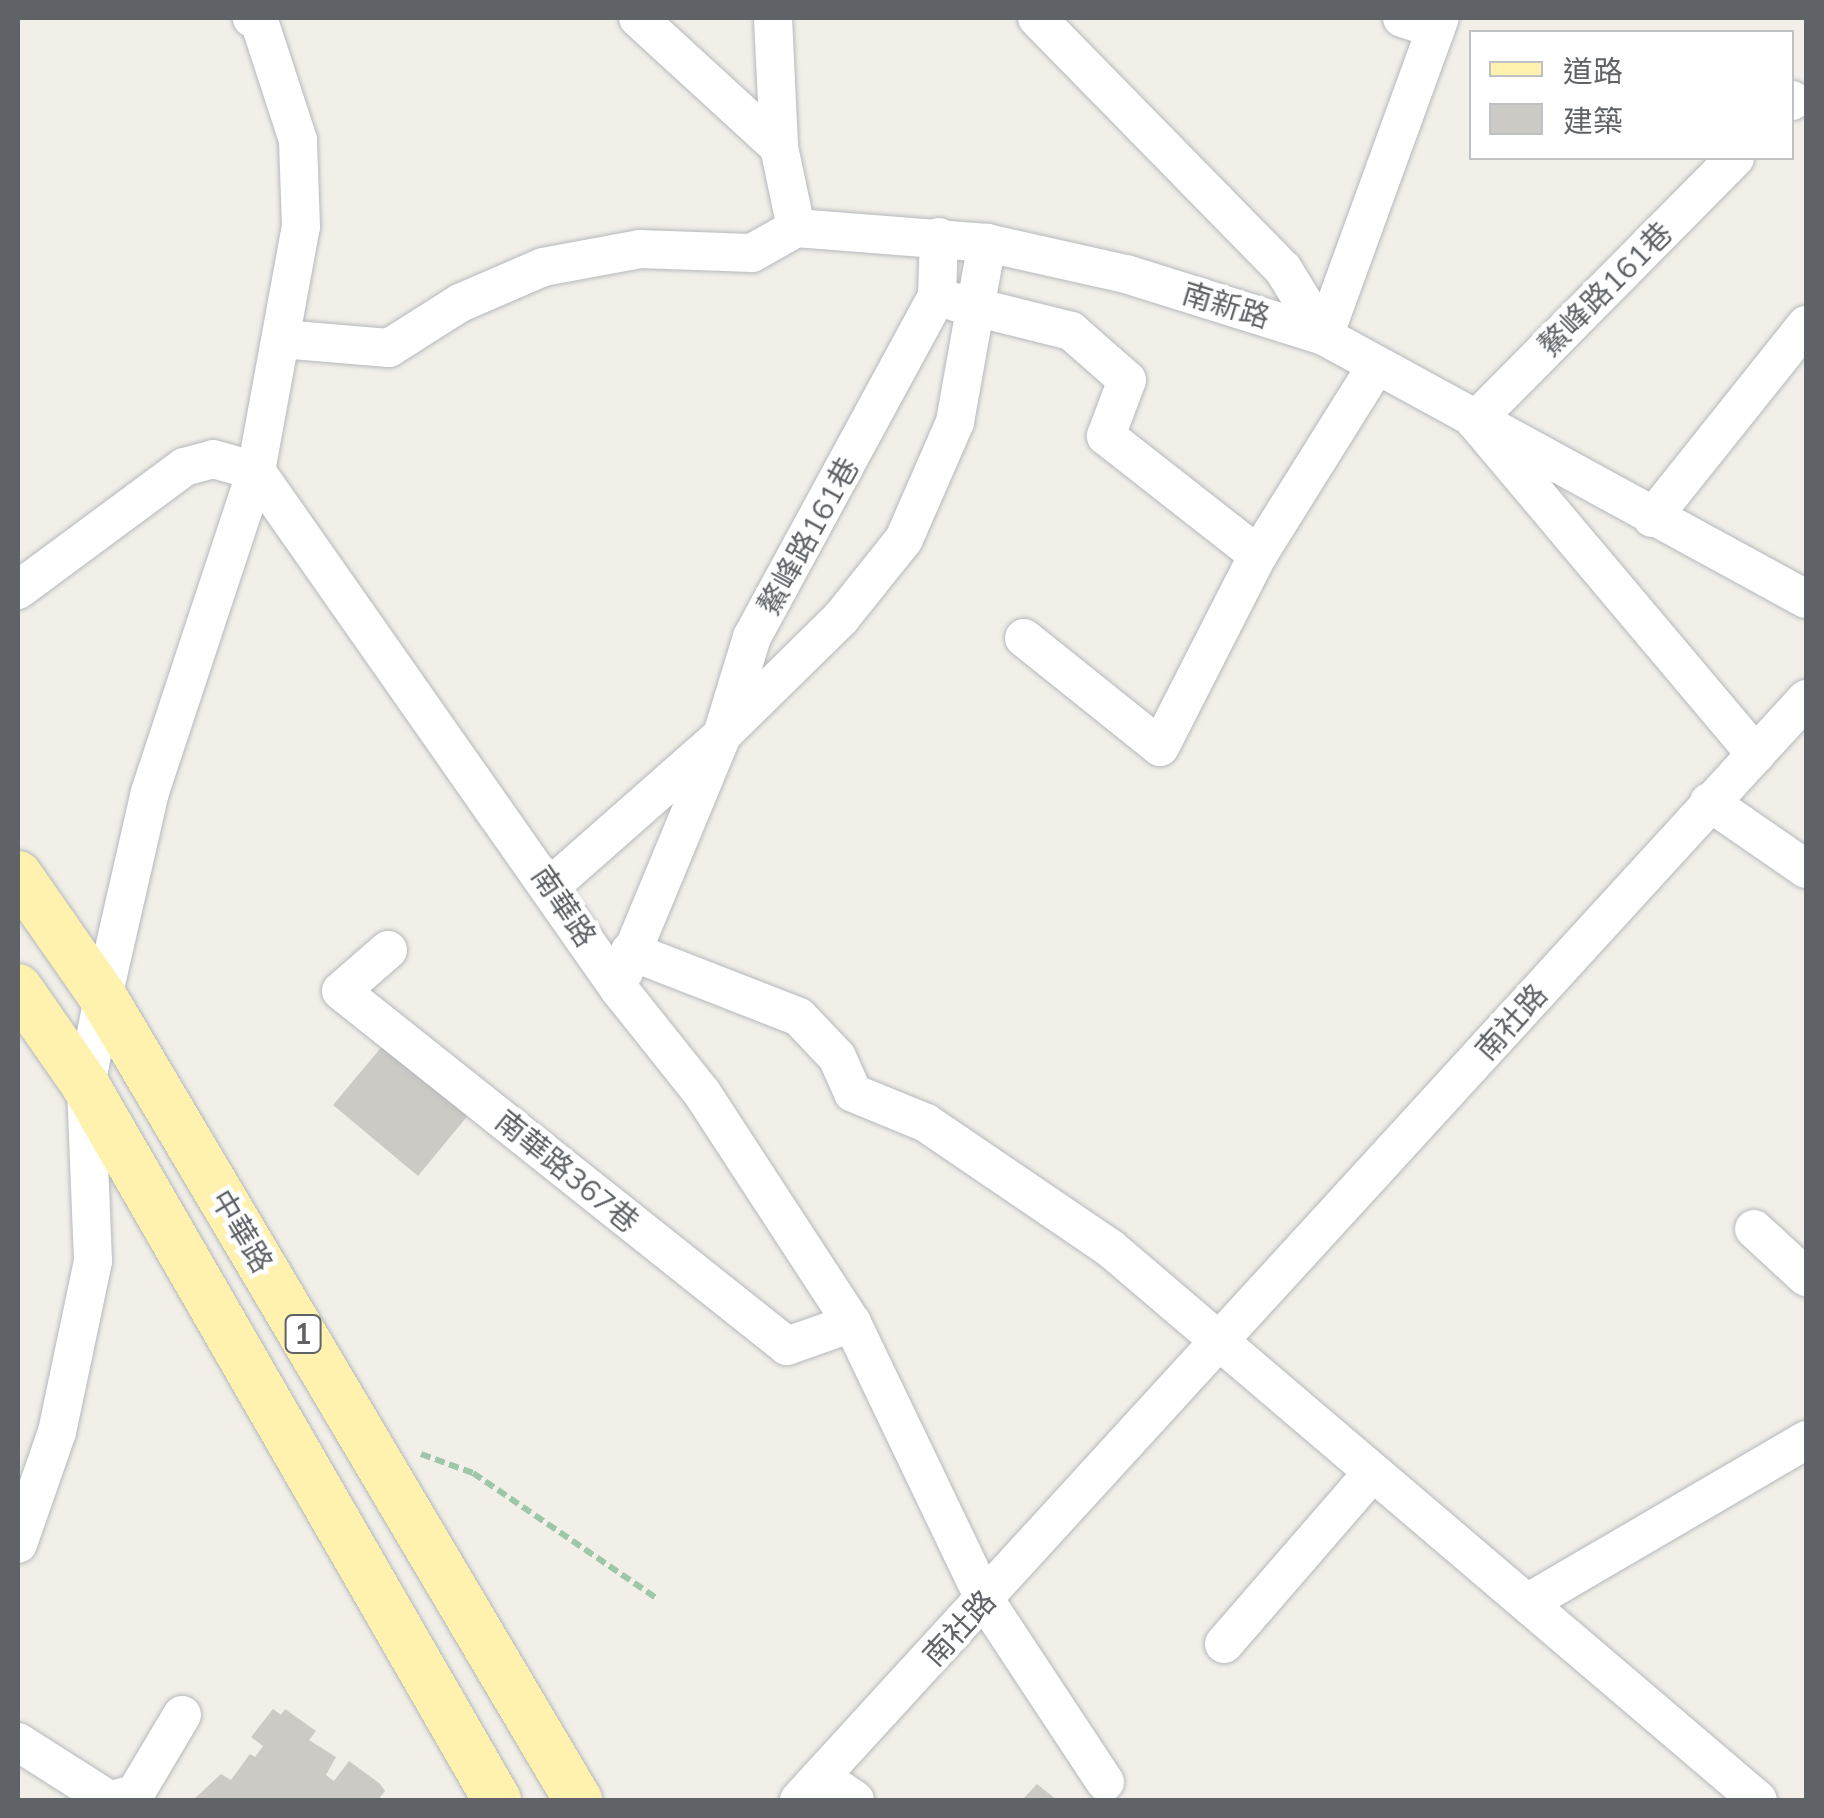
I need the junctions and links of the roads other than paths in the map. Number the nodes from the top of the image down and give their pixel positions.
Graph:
1 (638, 18) edge
2 (774, 18) edge
3 (1037, 18) edge
4 (261, 19) edge
5 (1426, 21) edge
6 (779, 147) junction
7 (1734, 160) edge
8 (796, 228) junction
9 (939, 237) junction
10 (987, 242) junction
11 (937, 296) junction
12 (976, 310) junction
13 (1806, 325) edge
14 (1324, 336) junction
15 (281, 338) junction
16 (1376, 366) junction
17 (1475, 421) junction
18 (256, 472) junction
19 (1652, 518) junction
20 (1258, 555) junction
21 (18, 590) edge
22 (1806, 599) edge
23 (1024, 638) dead end
24 (1806, 699) edge
25 (722, 735) junction
26 (1756, 755) junction
27 (1709, 802) junction
28 (1806, 869) edge
29 (18, 875) edge
30 (551, 886) junction
31 (388, 950) dead end
32 (630, 950) junction
33 (18, 988) edge
34 (618, 989) junction
35 (103, 997) junction
36 (86, 1086) junction
37 (1754, 1229) dead end
38 (1806, 1277) edge
39 (852, 1323) junction
40 (1219, 1347) junction
41 (1806, 1440) edge
42 (1371, 1474) junction
43 (18, 1544) edge
44 (985, 1600) junction
45 (1528, 1602) junction
46 (1224, 1644) dead end
47 (182, 1716) dead end
48 (18, 1742) edge
49 (1105, 1782) dead end
50 (810, 1789) edge
51 (110, 1800) edge
52 (497, 1800) edge
53 (578, 1800) edge
54 (855, 1800) edge
55 (1758, 1800) edge

1 - 6 street
2 - 6 street
3 - 14 street
4 - 15 street
5 - 14 street
6 - 8 street
7 - 17 street, 鰲峰路161巷
8 - 9 street, 南新路
8 - 15 street
9 - 10 street, 南新路
9 - 11 street, 鰲峰路161巷
10 - 12 street
10 - 14 street, 南新路
11 - 12 street
11 - 25 street, 鰲峰路161巷
12 - 20 street
12 - 25 street
13 - 19 street
14 - 16 street, 南新路
15 - 18 street
16 - 17 street, 南新路
16 - 20 street
17 - 19 street, 南新路
17 - 26 street
18 - 21 street
18 - 30 street, 南華路
18 - 35 street
19 - 22 street, 南新路
20 - 23 street
24 - 26 street, 南社路
25 - 30 street
25 - 32 street, 鰲峰路161巷
26 - 27 street, 南社路
27 - 28 street
27 - 40 street, 南社路
29 - 35 main road, 中華路 / 1
30 - 34 street, 南華路
31 - 39 street, 南華路367巷
32 - 34 street, 鰲峰路161巷
32 - 40 street
33 - 36 main road, 中華路 / 1
34 - 39 street, 南華路
35 - 36 street
35 - 53 main road, 中華路 / 1
36 - 43 street
36 - 52 main road, 中華路 / 1
37 - 38 street
39 - 44 street, 南華路
40 - 42 street
40 - 44 street, 南社路
41 - 45 street
42 - 45 street
42 - 46 street
44 - 49 street, 南華路
44 - 50 street, 南社路
45 - 55 street
47 - 51 street
48 - 51 street
50 - 54 street, 南社路

